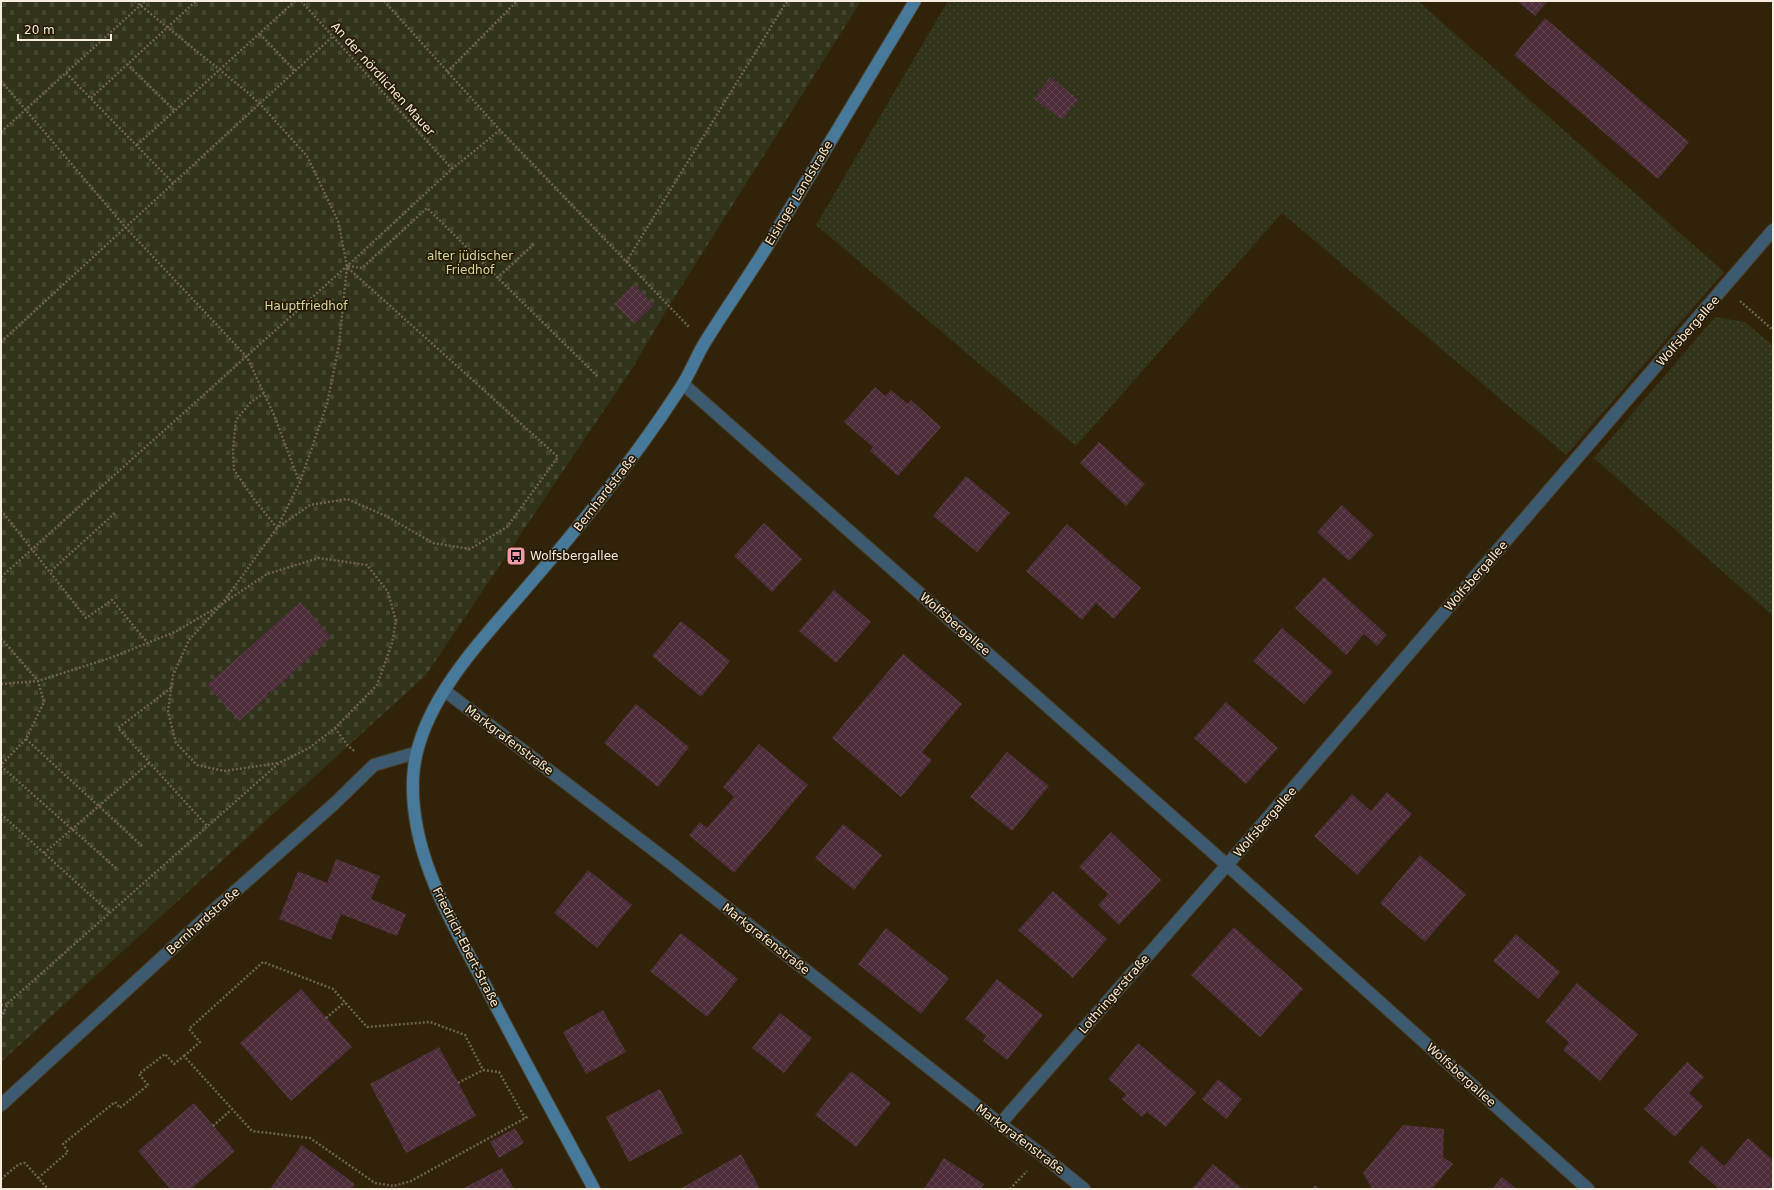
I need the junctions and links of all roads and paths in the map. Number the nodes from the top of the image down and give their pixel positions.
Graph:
1 (135, 1) edge
2 (145, 1) edge
3 (196, 1) edge
4 (296, 1) edge
5 (301, 1) edge
6 (384, 1) edge
7 (517, 1) edge
8 (788, 1) edge
9 (915, 1) edge
10 (140, 5) junction
11 (168, 27) junction
12 (260, 34) junction
13 (332, 37) junction
14 (127, 64) junction
15 (221, 70) junction
16 (295, 71) junction
17 (66, 72) junction
18 (447, 72) junction
19 (1, 81) edge
20 (91, 98) junction
21 (260, 104) junction
22 (25, 110) junction
23 (174, 111) junction
24 (500, 130) junction
25 (1, 132) edge
26 (137, 145) junction
27 (452, 169) junction
28 (174, 184) junction
29 (126, 228) junction
30 (1773, 230) edge
31 (534, 244) dead end
32 (626, 262) junction
33 (347, 266) junction
34 (497, 278) junction
35 (1725, 288) junction
36 (1773, 330) edge
37 (1, 342) edge
38 (704, 343) junction
39 (247, 356) junction
40 (598, 377) dead end
41 (683, 384) junction
42 (264, 393) junction
43 (300, 482) junction
44 (1, 510) edge
45 (116, 512) dead end
46 (277, 528) junction
47 (33, 549) junction
48 (51, 571) junction
49 (1, 577) edge
50 (222, 604) junction
51 (1, 638) edge
52 (148, 642) junction
53 (38, 681) junction
54 (1, 684) edge
55 (171, 688) junction
56 (445, 691) junction
57 (335, 728) junction
58 (26, 739) junction
59 (415, 754) junction
60 (149, 763) junction
61 (279, 764) junction
62 (1, 765) edge
63 (374, 765) junction
64 (99, 806) junction
65 (1, 814) edge
66 (208, 826) junction
67 (72, 829) junction
68 (142, 846) dead end
69 (44, 853) junction
70 (1228, 865) junction
71 (118, 870) dead end
72 (110, 913) junction
73 (345, 1002) junction
74 (8, 1003) junction
75 (1, 1005) edge
76 (1, 1018) edge
77 (326, 1018) dead end
78 (184, 1056) junction
79 (483, 1070) junction
80 (458, 1083) dead end
81 (1, 1105) edge
82 (548, 1105) junction
83 (231, 1110) junction
84 (525, 1118) junction
85 (1000, 1124) junction
86 (213, 1126) dead end
87 (38, 1178) junction
88 (1, 1180) edge
89 (48, 1189) edge
90 (594, 1189) edge
91 (1084, 1189) edge
92 (1588, 1189) edge

1 - 10 path
2 - 10 path
3 - 11 path
4 - 12 path
5 - 13 path, An der nördlichen Mauer
6 - 18 path
7 - 18 path
8 - 32 path
9 - 38 main road, Eisinger Landstraße
10 - 11 path
10 - 17 path
11 - 14 path
11 - 15 path
12 - 15 path
12 - 16 path
13 - 16 path
13 - 27 path, An der nördlichen Mauer
14 - 20 path
14 - 23 path
15 - 21 path
15 - 23 path
16 - 21 path
17 - 20 path
17 - 22 path
18 - 24 path
19 - 22 path
20 - 26 path
21 - 28 path
21 - 33 path
22 - 25 path
22 - 29 path
23 - 26 path
24 - 27 path
24 - 32 path
26 - 28 path
27 - 33 path
28 - 29 path
29 - 37 path
29 - 39 path
30 - 35 street, Wolfsbergallee
31 - 34 path
32 - 38 path
33 - 34 path
33 - 39 path
33 - 43 path
33 - 46 path
34 - 40 path
35 - 36 path, Wolfsbergallee
35 - 70 street, Wolfsbergallee
38 - 41 main road, Eisinger Landstraße
39 - 42 path
39 - 47 path
41 - 56 main road, Bernhardstraße
41 - 70 street, Wolfsbergallee
42 - 43 path
42 - 46 path
43 - 46 path
44 - 47 path
45 - 48 path
46 - 50 path
47 - 48 path
47 - 49 path
48 - 52 path
50 - 52 path
50 - 55 path
50 - 57 path
51 - 53 path
52 - 53 path
53 - 54 path
53 - 58 path
55 - 60 path
55 - 61 path
56 - 59 main road, Friedrich-Ebert-Straße
56 - 85 street, Markgrafenstraße
57 - 61 path
57 - 63 path
58 - 62 path
58 - 64 path
59 - 63 street, Bernhardstraße
59 - 82 main road, Friedrich-Ebert-Straße
60 - 64 path
60 - 66 path
61 - 66 path
62 - 67 path
63 - 81 street, Bernhardstraße
64 - 67 path
64 - 68 path
65 - 69 path
66 - 72 path
67 - 69 path
67 - 71 path
69 - 72 path
70 - 85 street, Lothringerstraße
70 - 92 street, Wolfsbergallee
72 - 74 path
73 - 77 path
73 - 78 path
73 - 79 path
74 - 75 path
74 - 76 path
78 - 83 path
78 - 87 path
79 - 80 path
79 - 84 path
82 - 84 path
82 - 90 main road, Friedrich-Ebert-Straße
83 - 84 path
83 - 86 path
85 - 91 street, Markgrafenstraße
87 - 88 path
87 - 89 path

